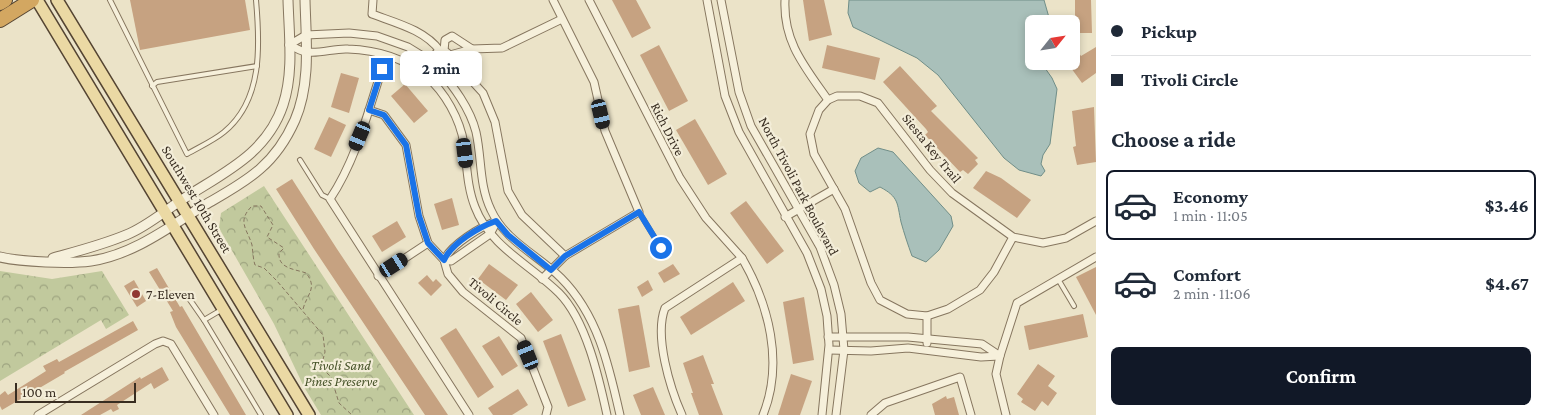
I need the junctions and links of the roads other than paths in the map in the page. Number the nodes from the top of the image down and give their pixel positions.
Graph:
1 (4, 0) edge
2 (32, 0) edge
3 (37, 0) edge
4 (58, 0) edge
5 (110, 0) edge
6 (256, 0) edge
7 (288, 0) edge
8 (305, 0) edge
9 (373, 0) edge
10 (553, 0) edge
11 (589, 0) edge
12 (707, 0) edge
13 (721, 0) edge
14 (785, 0) edge
15 (0, 3) edge
16 (562, 19) junction
17 (0, 20) edge
18 (306, 35) junction
19 (728, 41) junction
20 (714, 44) junction
21 (289, 45) junction
22 (472, 49) junction
23 (306, 52) junction
24 (446, 54) junction
25 (436, 65) junction
26 (257, 66) junction
27 (382, 69) dead end
28 (426, 76) junction
29 (152, 86) junction
30 (828, 100) junction
31 (369, 110) junction
32 (300, 160) dead end
33 (834, 189) junction
34 (330, 199) junction
35 (180, 201) junction
36 (797, 210) junction
37 (164, 212) junction
38 (639, 212) junction
39 (189, 216) junction
40 (785, 217) junction
41 (496, 221) junction
42 (1096, 221) edge
43 (484, 225) junction
44 (172, 226) junction
45 (490, 234) junction
46 (1013, 237) junction
47 (428, 243) junction
48 (661, 248) dead end
49 (0, 256) edge
50 (565, 256) junction
51 (1096, 257) edge
52 (742, 258) junction
53 (44, 260) junction
54 (444, 260) junction
55 (551, 270) junction
56 (378, 276) junction
57 (542, 279) junction
58 (1058, 279) junction
59 (188, 297) dead end
60 (1074, 306) dead end
61 (222, 309) junction
62 (927, 316) junction
63 (204, 320) junction
64 (842, 336) junction
65 (828, 337) junction
66 (928, 339) junction
67 (829, 350) junction
68 (844, 350) junction
69 (926, 350) junction
70 (1000, 356) junction
71 (38, 415) edge
72 (214, 415) edge
73 (262, 415) edge
74 (287, 415) edge
75 (309, 415) edge
76 (469, 415) edge
77 (546, 415) edge
78 (607, 415) edge
79 (620, 415) edge
80 (682, 415) edge
81 (763, 415) edge
82 (822, 415) edge
83 (836, 415) edge
84 (871, 415) edge
85 (972, 415) edge
86 (1006, 415) edge

1 - 15 highway
2 - 17 highway
3 - 37 main road
4 - 35 main road, Southwest 10th Street
5 - 29 lane
6 - 26 lane
7 - 21 street
8 - 18 street
9 - 24 street
10 - 16 street
11 - 52 street, Rich Drive
12 - 20 street, North Tivoli Park Boulevard
13 - 19 street, North Tivoli Park Boulevard
14 - 30 street
16 - 22 street
16 - 38 street
18 - 21 street
18 - 23 street
18 - 25 street
19 - 20 street
19 - 36 street, North Tivoli Park Boulevard
20 - 40 street, North Tivoli Park Boulevard
21 - 23 street
21 - 35 street
22 - 24 street
22 - 24 street
23 - 28 street
23 - 39 street
24 - 25 street
24 - 25 street
24 - 50 street
25 - 28 street
25 - 41 street
26 - 29 lane
26 - 29 lane
27 - 31 street
28 - 43 street
30 - 33 street
30 - 46 street, Siesta Key Trail
31 - 34 street
31 - 47 street, Tivoli Circle
32 - 34 lane
33 - 36 street
33 - 62 street
34 - 56 street
35 - 37 street
35 - 39 main road, Southwest 10th Street
36 - 40 street
36 - 64 street, North Tivoli Park Boulevard
37 - 44 main road
37 - 53 street
38 - 48 lane
38 - 50 street
39 - 44 street
39 - 75 main road, Southwest 10th Street
40 - 65 street, North Tivoli Park Boulevard
41 - 43 street
41 - 45 street
41 - 55 street
42 - 46 street, Siesta Key Trail
43 - 45 street
43 - 54 street
44 - 53 street
44 - 61 main road
45 - 54 street
45 - 57 street
46 - 62 street
47 - 54 street, Tivoli Circle
47 - 56 street
49 - 53 street
50 - 55 street
51 - 58 street
52 - 80 street
52 - 81 street, Rich Drive
54 - 77 street, Tivoli Circle
55 - 57 street
55 - 79 street
56 - 76 street
57 - 78 street
58 - 60 lane
58 - 70 street
59 - 63 lane
61 - 63 lane
61 - 74 main road
62 - 66 street
63 - 73 lane
64 - 65 street
64 - 66 street
64 - 68 street, North Tivoli Park Boulevard
65 - 67 street, North Tivoli Park Boulevard
66 - 69 street
66 - 70 street
67 - 68 street
67 - 82 street, North Tivoli Park Boulevard
68 - 69 street
68 - 83 street, North Tivoli Park Boulevard
69 - 70 street
70 - 86 street
71 - 72 street
84 - 85 street

